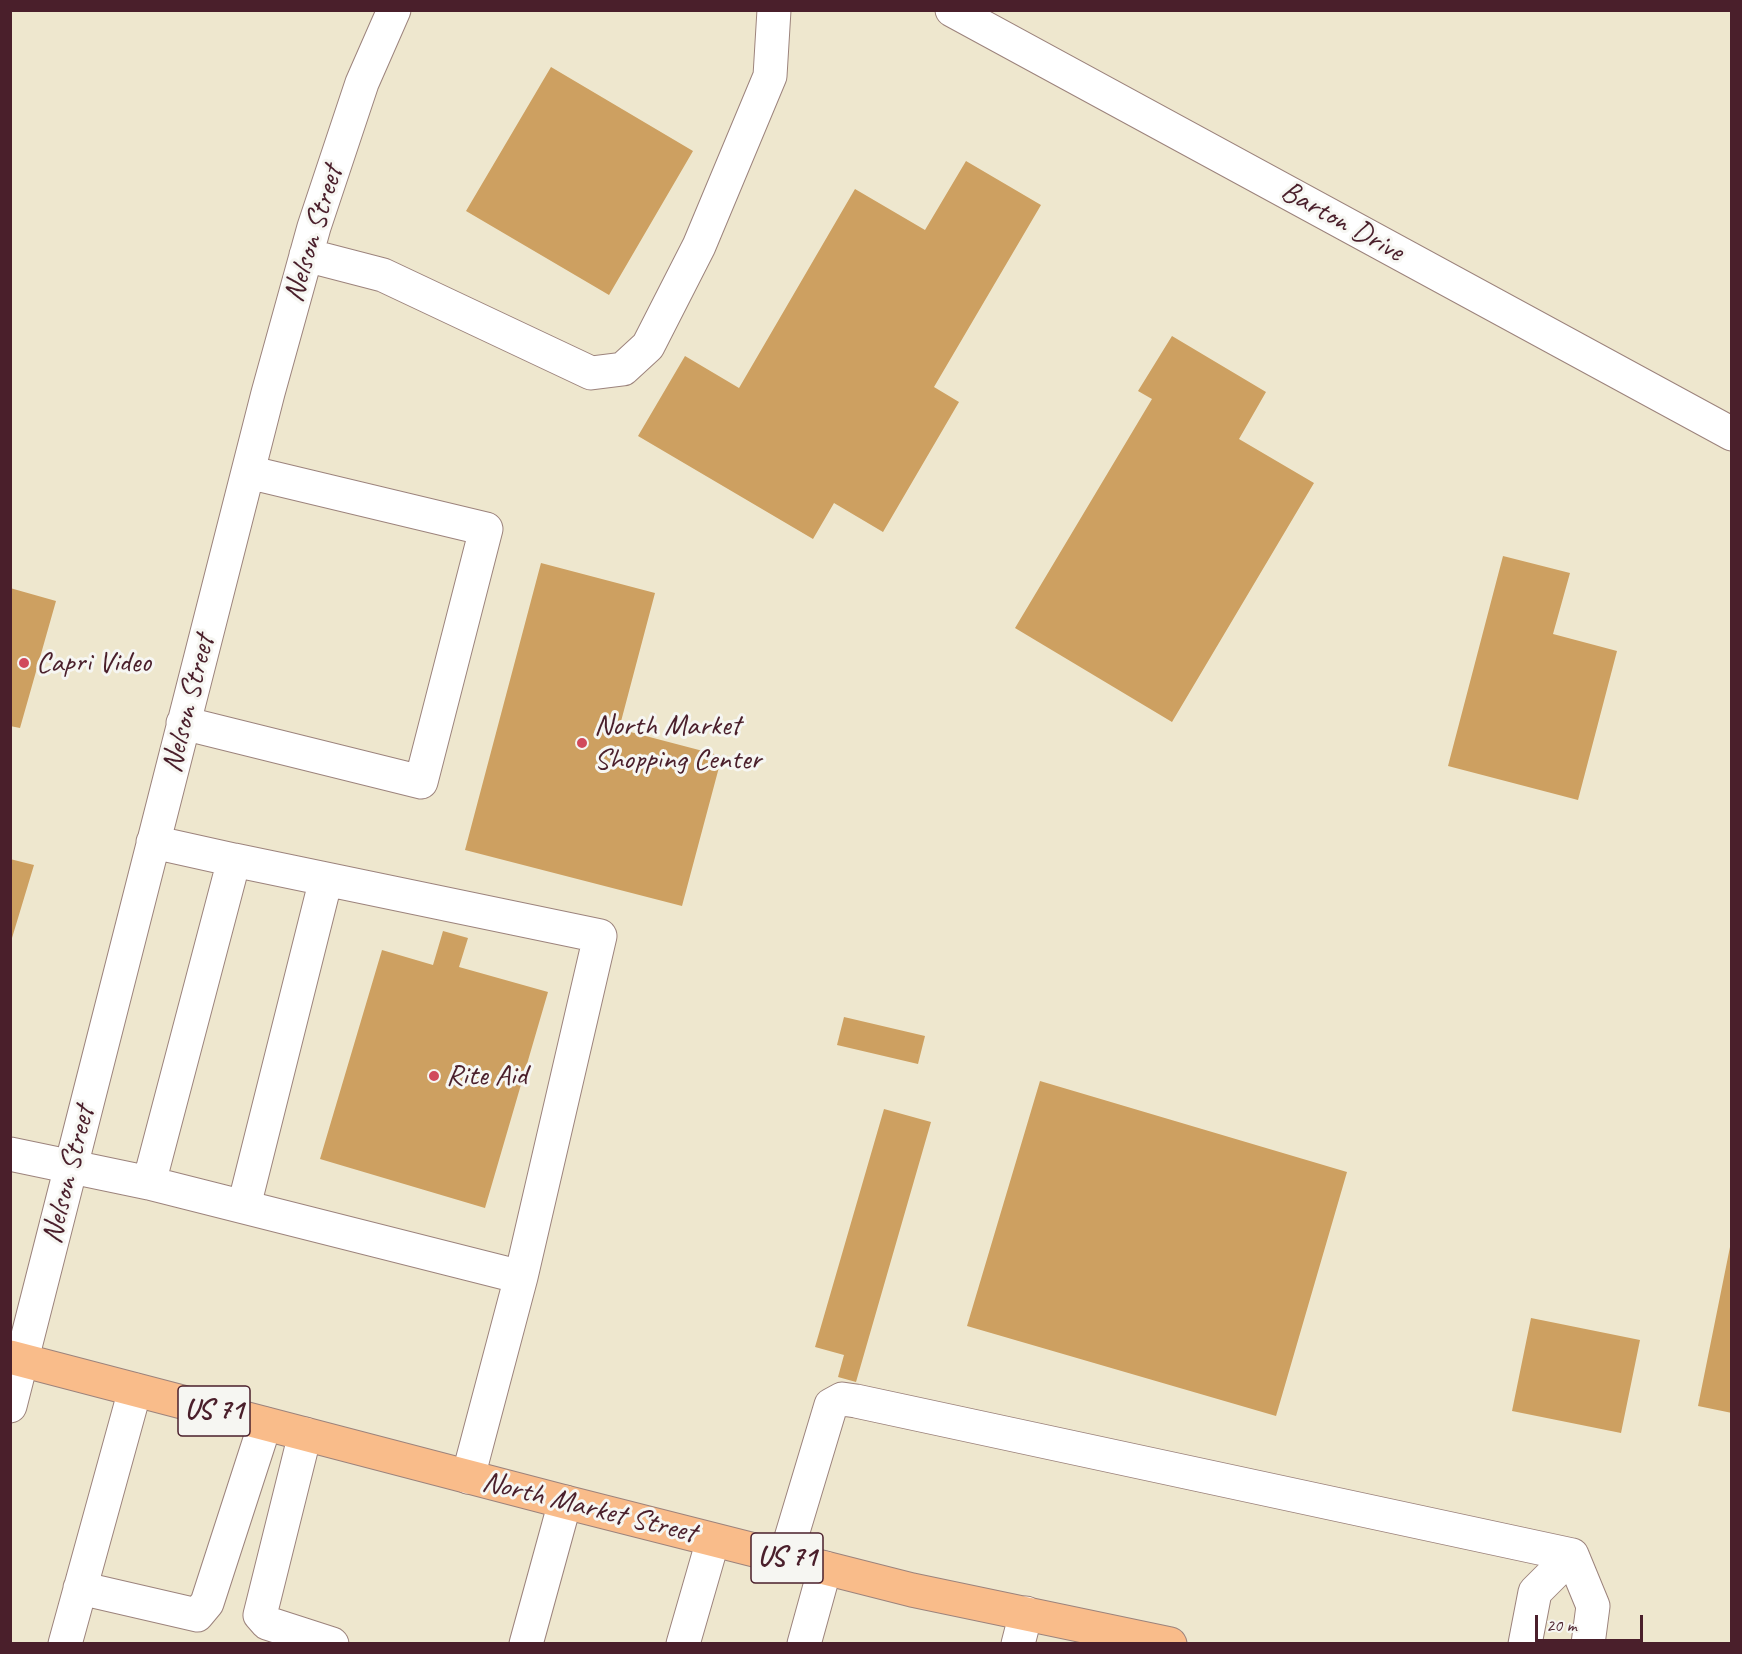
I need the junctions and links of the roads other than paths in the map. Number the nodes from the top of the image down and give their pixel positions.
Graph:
1 (394, 10) edge
2 (774, 10) edge
3 (952, 10) edge
4 (306, 255) junction
5 (1731, 434) edge
6 (248, 472) junction
7 (183, 723) junction
8 (153, 842) junction
9 (234, 860) junction
10 (326, 879) junction
11 (10, 1154) edge
12 (71, 1166) junction
13 (149, 1182) junction
14 (244, 1206) junction
15 (521, 1276) junction
16 (16, 1359) edge
17 (135, 1390) junction
18 (10, 1406) edge
19 (265, 1424) junction
20 (305, 1434) junction
21 (468, 1477) junction
22 (565, 1502) junction
23 (713, 1540) junction
24 (1572, 1555) junction
25 (785, 1558) junction
26 (825, 1568) junction
27 (80, 1588) junction
28 (1022, 1628) edge
29 (1154, 1642) edge
30 (65, 1644) edge
31 (332, 1644) edge
32 (526, 1644) edge
33 (683, 1644) edge
34 (804, 1644) edge
35 (1525, 1644) edge
36 (1588, 1644) edge

1 - 4 street, Nelson Street
2 - 4 street
3 - 5 street, Barton Drive
4 - 6 street, Nelson Street
6 - 7 street, Nelson Street
6 - 7 street
7 - 8 street, Nelson Street
8 - 9 street
8 - 12 street, Nelson Street
9 - 10 street
9 - 13 street
10 - 14 street
10 - 15 street
11 - 12 street
12 - 13 street
12 - 16 street, Nelson Street
13 - 14 street
14 - 15 street
15 - 21 street
16 - 17 main road, North Market Street / US 71
16 - 18 street, Nelson Street
17 - 19 main road, North Market Street / US 71
17 - 27 street
19 - 20 main road, North Market Street / US 71
19 - 27 street
20 - 21 main road, North Market Street / US 71
20 - 31 street
21 - 22 main road, North Market Street / US 71
22 - 23 main road, North Market Street / US 71
22 - 32 street
23 - 25 main road, North Market Street / US 71
23 - 33 street
24 - 25 street
24 - 35 street
24 - 36 street
25 - 26 main road, North Market Street / US 71
26 - 28 main road, North Market Street / US 71
26 - 34 street
27 - 30 street
28 - 29 main road, North Market Street / US 71

